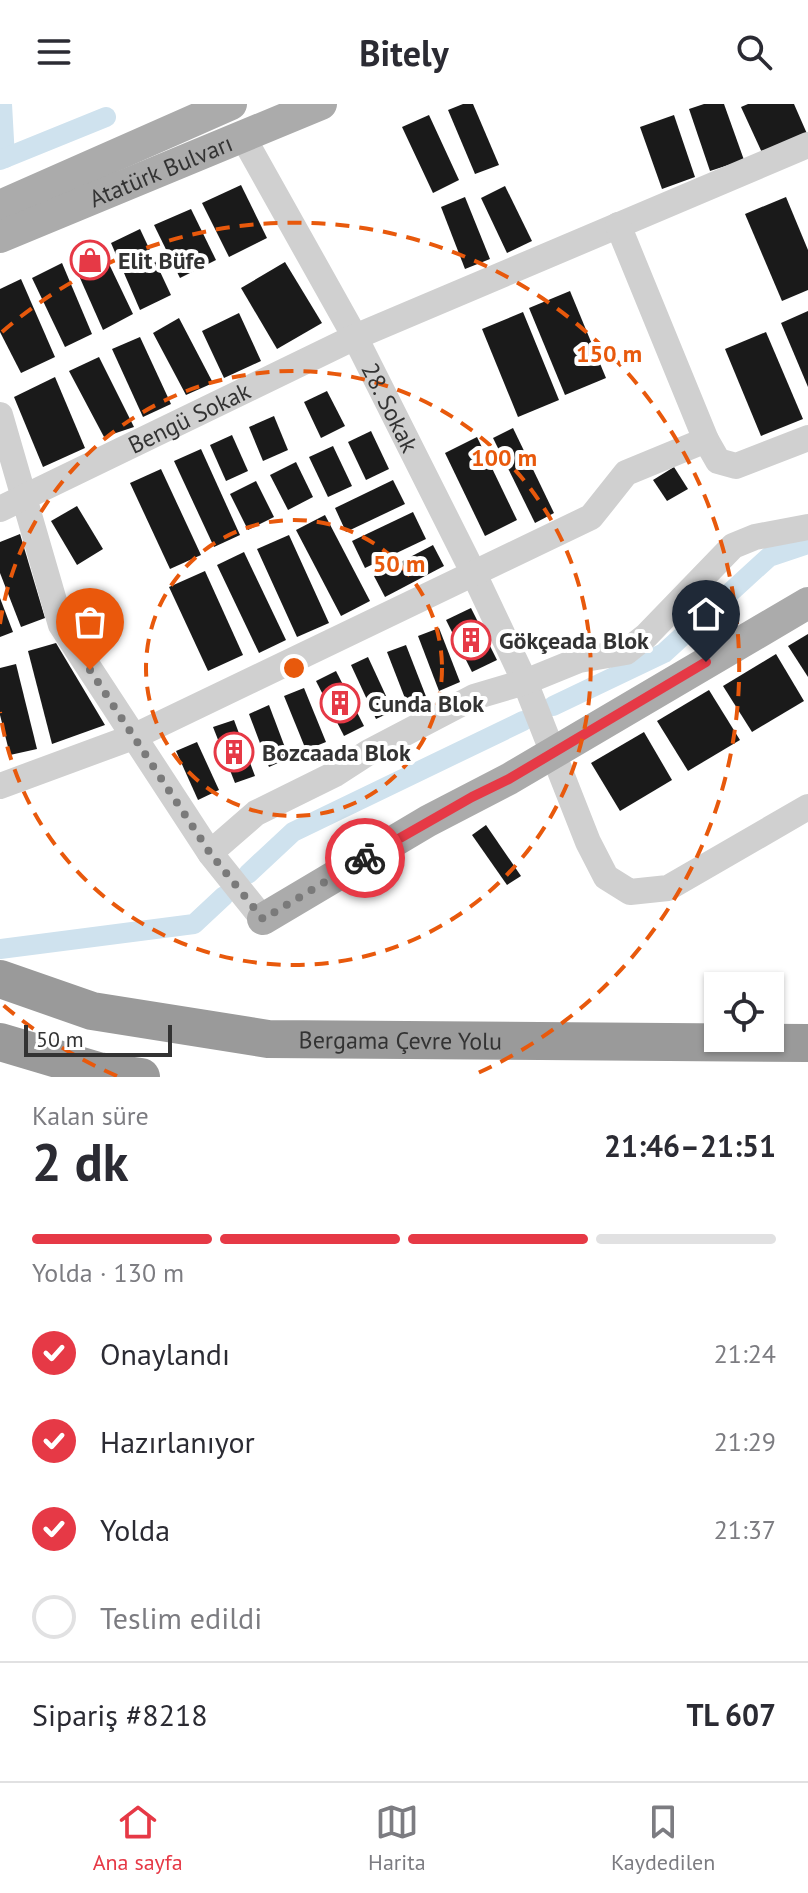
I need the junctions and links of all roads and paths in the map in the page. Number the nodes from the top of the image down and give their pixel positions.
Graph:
1 (231, 104) edge
2 (321, 104) edge
3 (243, 137) junction
4 (808, 145) edge
5 (0, 206) edge
6 (618, 225) junction
7 (0, 237) edge
8 (355, 337) junction
9 (0, 415) edge
10 (808, 438) edge
11 (706, 440) junction
12 (12, 504) edge
13 (808, 527) edge
14 (474, 574) junction
15 (808, 603) edge
16 (525, 682) junction
17 (133, 737) junction
18 (554, 752) junction
19 (0, 786) edge
20 (808, 807) edge
21 (210, 853) junction
22 (263, 919) joint
23 (0, 979) edge
24 (0, 1042) edge
25 (808, 1043) edge
26 (141, 1077) edge

1 - 5 main road, Atatürk Bulvarı
2 - 3 main road, Atatürk Bulvarı
3 - 7 main road, Atatürk Bulvarı
3 - 8 street, 28. Sokak
4 - 6 street, Bengü Sokak
6 - 8 street, Bengü Sokak
6 - 11 street
8 - 12 street, Bengü Sokak
8 - 14 street, 28. Sokak
9 - 12 street
10 - 11 street
11 - 14 street
12 - 17 street
13 - 16 street
14 - 16 street, 28. Sokak
14 - 17 street
15 - 18 main road
16 - 18 street, 28. Sokak
16 - 21 street
17 - 19 street
17 - 21 street
18 - 20 street, 28. Sokak
18 - 22 main road
21 - 22 street
23 - 25 highway, Bergama Çevre Yolu
24 - 26 highway

